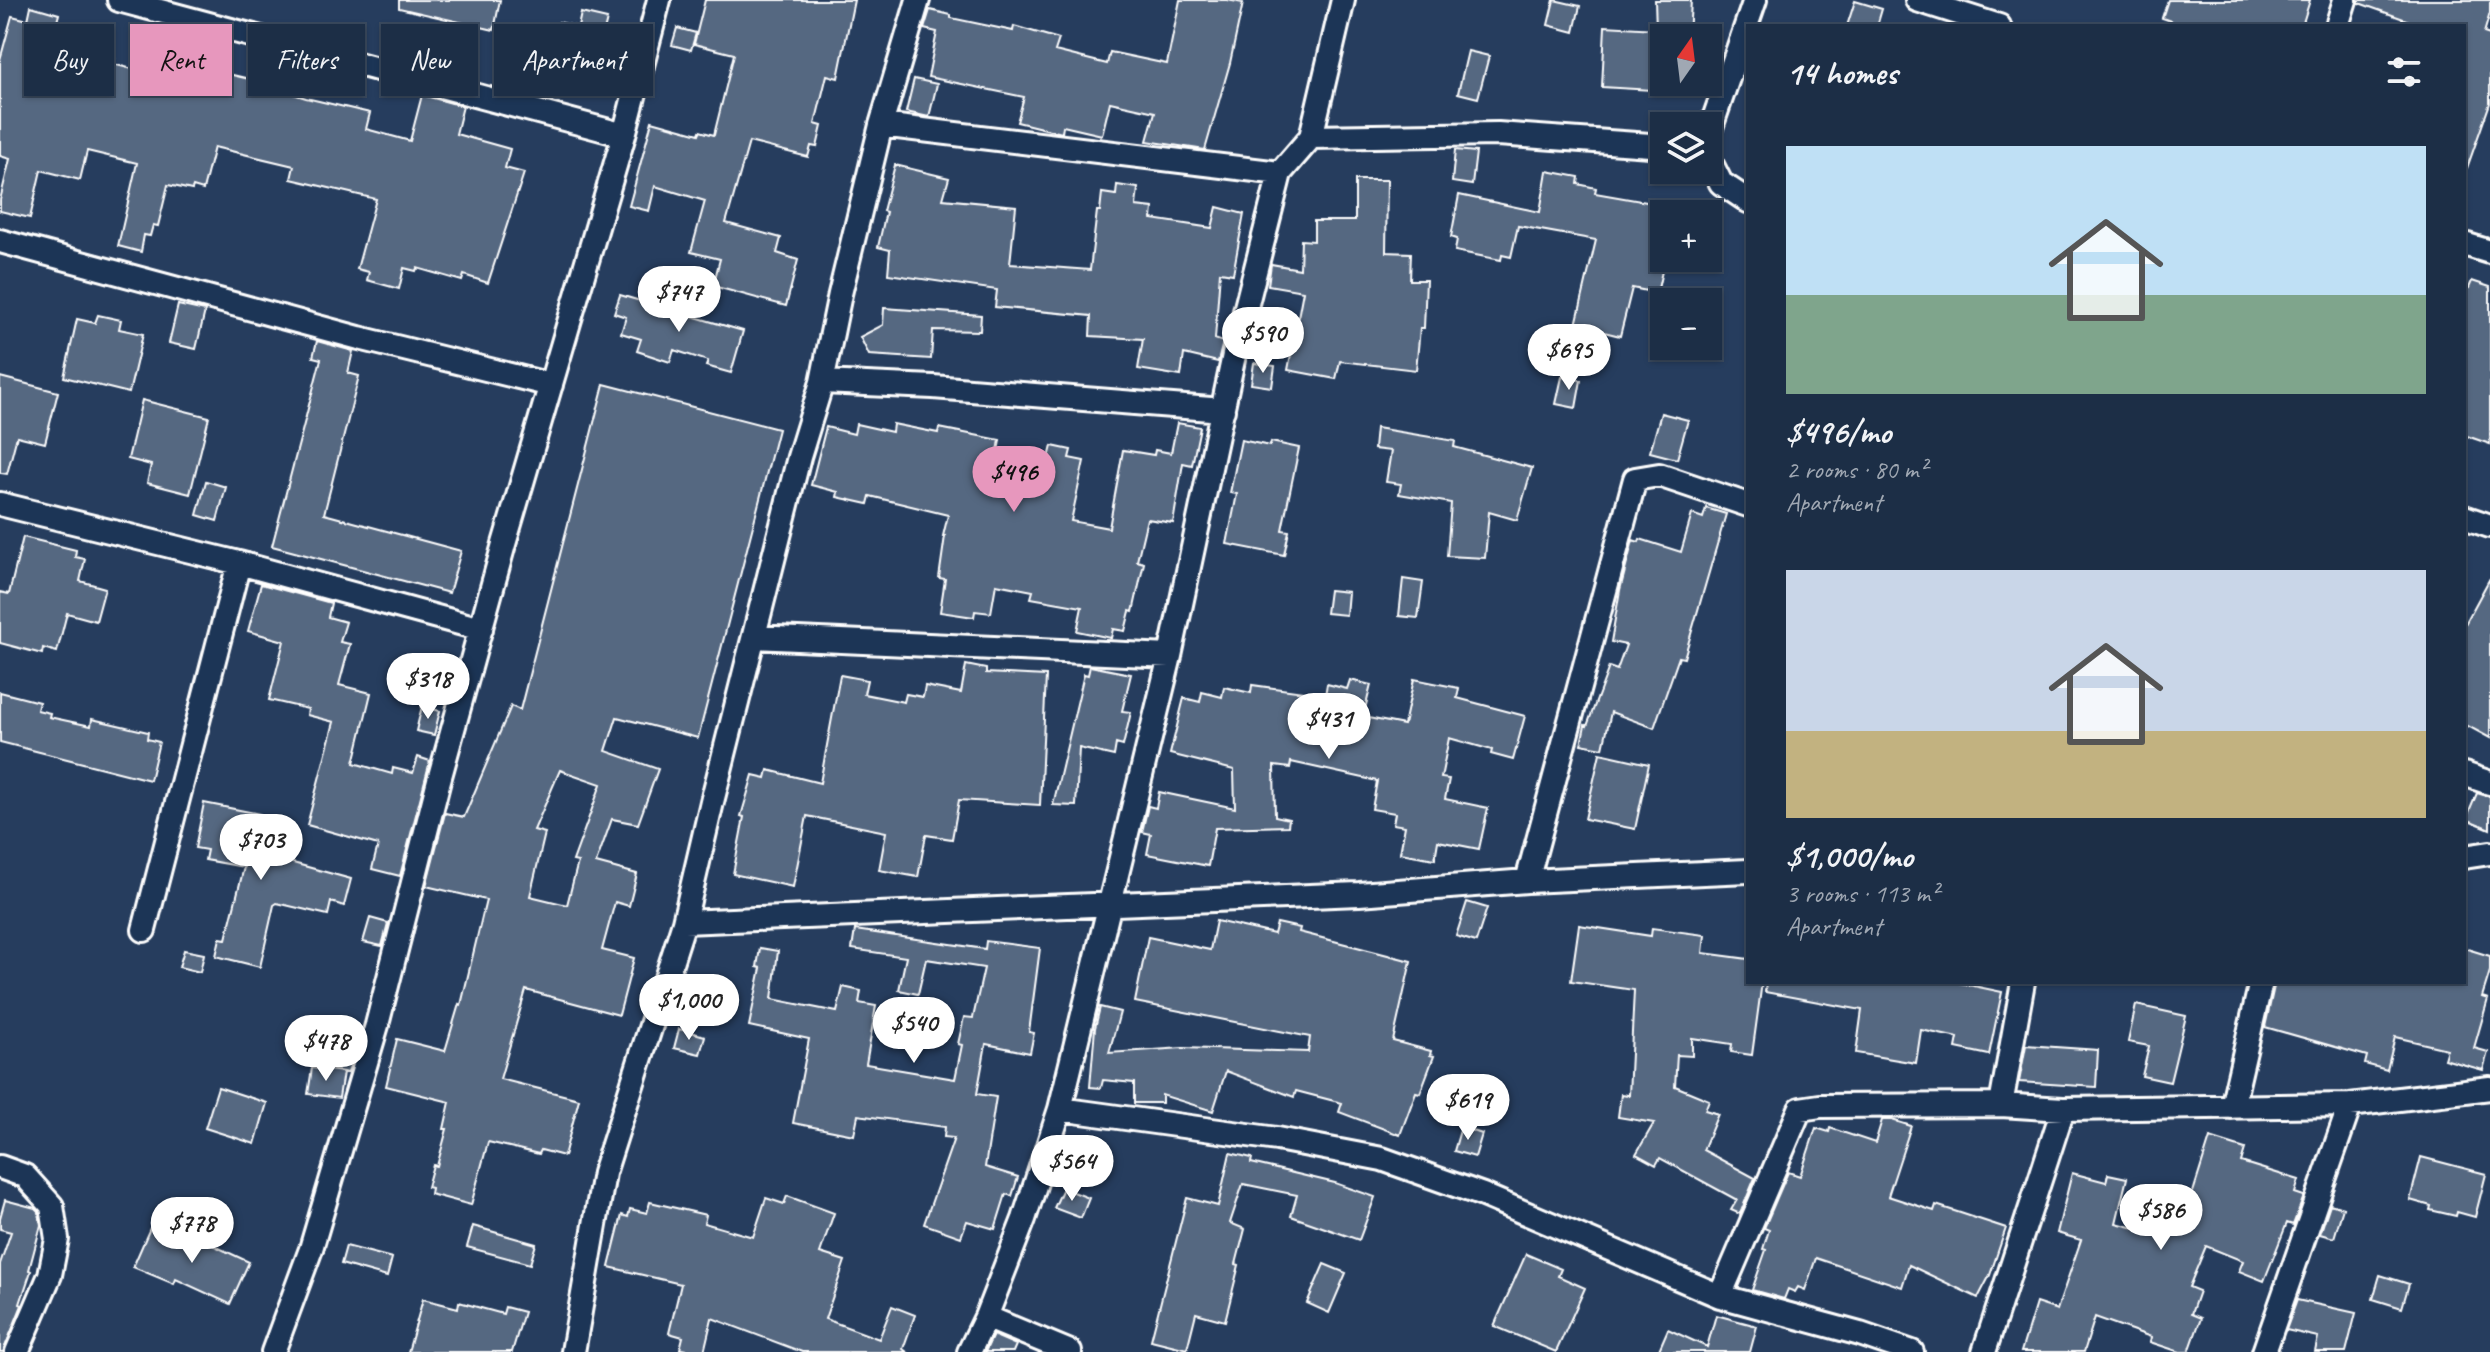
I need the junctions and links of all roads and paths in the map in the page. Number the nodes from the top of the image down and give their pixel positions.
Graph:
1 (119, 0) edge
2 (659, 0) edge
3 (918, 0) edge
4 (1343, 0) edge
5 (1755, 0) edge
6 (1917, 0) edge
7 (2345, 0) edge
8 (1747, 24) edge
9 (1993, 24) edge
10 (2338, 24) edge
11 (1746, 26) edge
12 (1716, 112) edge
13 (881, 125) junction
14 (624, 135) junction
15 (1311, 137) junction
16 (1650, 145) edge
17 (1280, 173) junction
18 (1722, 184) edge
19 (1746, 200) edge
20 (0, 241) edge
21 (2466, 245) edge
22 (2490, 252) edge
23 (822, 382) junction
24 (551, 385) junction
25 (1223, 410) junction
26 (0, 504) edge
27 (1746, 504) edge
28 (2466, 518) edge
29 (2490, 526) edge
30 (239, 563) junction
31 (481, 629) junction
32 (754, 637) junction
33 (1170, 656) junction
34 (2466, 775) edge
35 (2490, 783) edge
36 (2490, 853) edge
37 (2466, 857) edge
38 (1746, 871) edge
39 (1527, 881) junction
40 (1111, 903) junction
41 (684, 922) junction
42 (144, 930) dead end
43 (2023, 984) edge
44 (2261, 984) edge
45 (2490, 1088) edge
46 (2001, 1105) junction
47 (2350, 1105) junction
48 (2232, 1107) junction
49 (1060, 1109) junction
50 (2063, 1109) junction
51 (0, 1167) edge
52 (1720, 1296) junction
53 (986, 1317) junction
54 (17, 1352) edge
55 (273, 1352) edge
56 (573, 1352) edge
57 (969, 1352) edge
58 (1070, 1352) edge
59 (1912, 1352) edge
60 (1984, 1352) edge
61 (2264, 1352) edge

1 - 14 street
2 - 14 street
3 - 13 street
4 - 15 street
5 - 8 street
6 - 9 street
7 - 10 street
11 - 12 street
13 - 17 street
13 - 23 street
14 - 24 street
15 - 16 street
15 - 17 street
17 - 25 street
18 - 19 street
20 - 24 street
21 - 22 street
23 - 25 street
23 - 32 street
24 - 31 street
25 - 33 street
26 - 30 street
27 - 39 street
28 - 29 street
30 - 31 street
30 - 42 street
31 - 55 street
32 - 33 street
32 - 41 street
33 - 40 street
34 - 35 street
36 - 37 street
38 - 39 street
39 - 40 street
40 - 41 street
40 - 49 street
41 - 56 street
43 - 46 street
44 - 48 street
45 - 47 street
46 - 50 street
46 - 52 street
47 - 48 street
47 - 61 street
48 - 50 street
49 - 52 street
49 - 53 street
50 - 60 street
51 - 54 street
52 - 59 street
53 - 57 street
53 - 58 street

